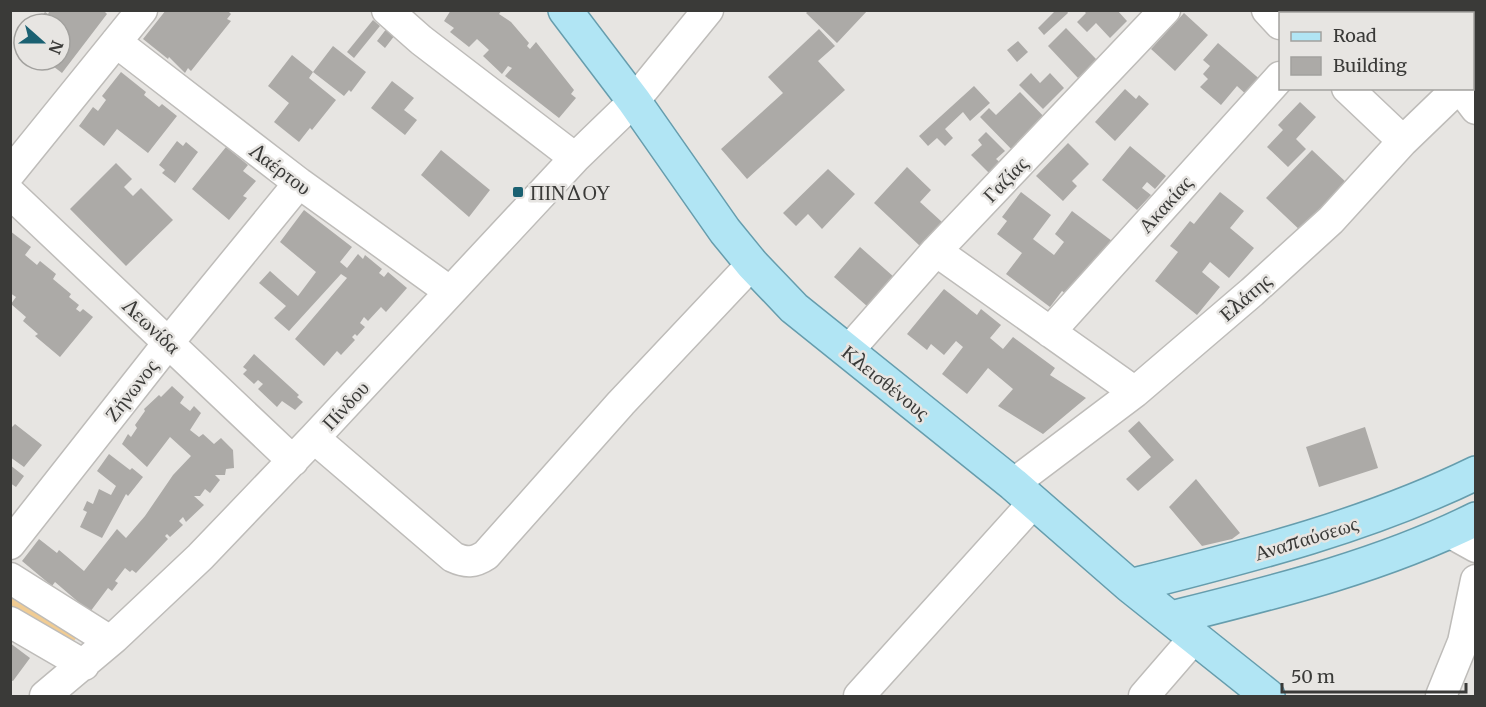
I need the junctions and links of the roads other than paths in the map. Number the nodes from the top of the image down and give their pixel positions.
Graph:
1 (142, 10) edge
2 (387, 10) edge
3 (565, 10) edge
4 (708, 10) edge
5 (1165, 10) edge
6 (1267, 10) edge
7 (1279, 22) edge
8 (116, 42) junction
9 (1279, 79) edge
10 (1349, 90) edge
11 (1457, 90) edge
12 (1461, 90) edge
13 (634, 101) junction
14 (1476, 109) edge
15 (1403, 141) junction
16 (575, 158) junction
17 (10, 173) edge
18 (299, 183) junction
19 (10, 193) edge
20 (936, 251) junction
21 (752, 264) junction
22 (449, 291) junction
23 (1050, 332) junction
24 (169, 342) junction
25 (848, 351) junction
26 (1135, 392) junction
27 (314, 438) junction
28 (293, 461) junction
29 (1476, 473) edge
30 (1023, 493) junction
31 (1467, 533) edge
32 (10, 544) edge
33 (10, 578) edge
34 (1476, 580) edge
35 (1130, 586) junction
36 (10, 622) edge
37 (1183, 628) junction
38 (110, 641) junction
39 (84, 664) junction
40 (1450, 693) edge
41 (45, 696) edge
42 (859, 696) edge
43 (1143, 696) edge
44 (1268, 696) edge

1 - 8 street
2 - 16 street
3 - 13 main road, Κλεισθένους
4 - 13 street, Πίνδου
5 - 20 street, Γαζίας
6 - 7 street
8 - 17 street
8 - 18 street, Λαέρτου
9 - 23 street, Ακακίας
10 - 15 street
11 - 15 street, Ελάτης
12 - 14 street
13 - 16 street, Πίνδου
13 - 21 main road, Κλεισθένους
15 - 26 street, Ελάτης
16 - 22 street, Πίνδου
18 - 22 street, Λαέρτου
18 - 24 street, Ζήνωνος
19 - 24 street, Λεωνίδα
20 - 23 street
20 - 25 street, Γαζίας
21 - 25 main road, Κλεισθένους
21 - 27 street
22 - 27 street, Πίνδου
23 - 26 street
24 - 28 street, Λεωνίδα
24 - 32 street, Ζήνωνος
25 - 30 main road, Κλεισθένους
26 - 30 street, Ελάτης
27 - 28 street, Πίνδου
28 - 38 street, Πίνδου
29 - 35 main road, Αναπαύσεως
30 - 35 main road, Κλεισθένους
30 - 42 street, Ελάτης
31 - 37 main road
33 - 38 street
34 - 40 street
35 - 37 main road, Κλεισθένους
36 - 39 street
37 - 43 street
37 - 44 main road, Κλεισθένους
38 - 39 street, Πίνδου
39 - 41 street, Πίνδου

